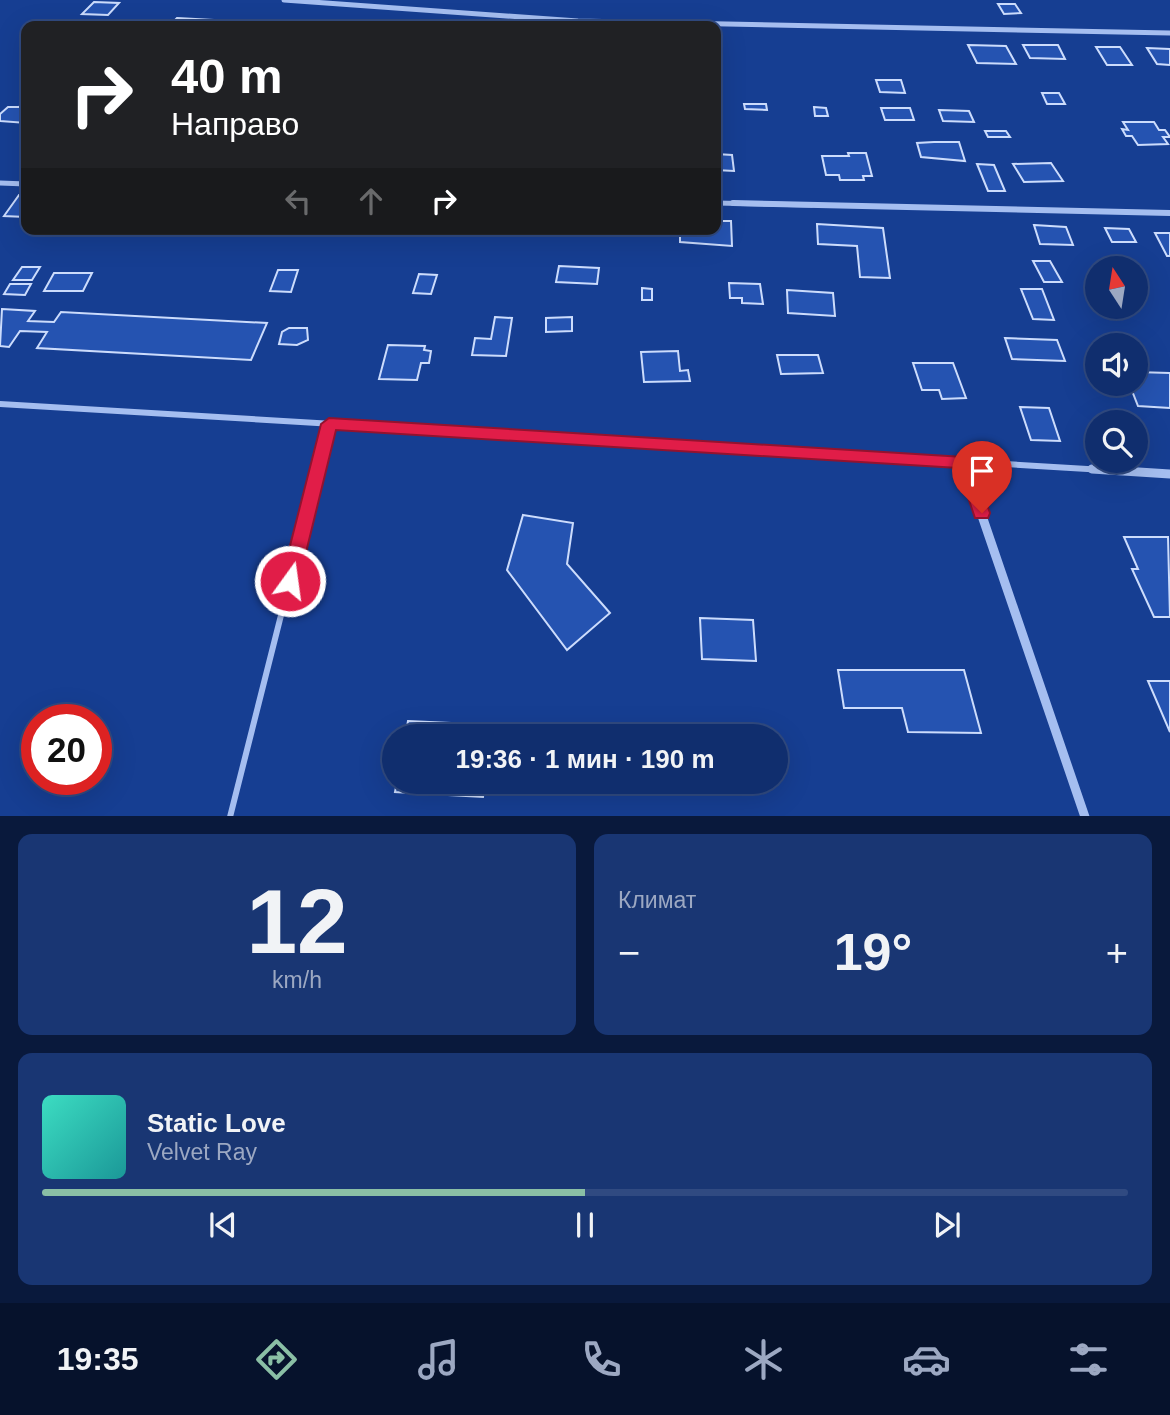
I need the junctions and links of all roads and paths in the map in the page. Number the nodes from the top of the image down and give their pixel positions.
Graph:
1 (284, 0) edge
2 (578, 21) edge
3 (721, 24) edge
4 (1170, 33) edge
5 (0, 183) edge
6 (21, 184) edge
7 (721, 204) edge
8 (1170, 213) edge
9 (0, 404) edge
10 (329, 424) junction
11 (964, 463) junction
12 (1170, 474) edge
13 (230, 816) edge
14 (1085, 816) edge

1 - 2 street
3 - 4 street
5 - 6 street
7 - 8 street
9 - 10 street
10 - 11 street
10 - 13 lane
11 - 12 street
11 - 14 street

